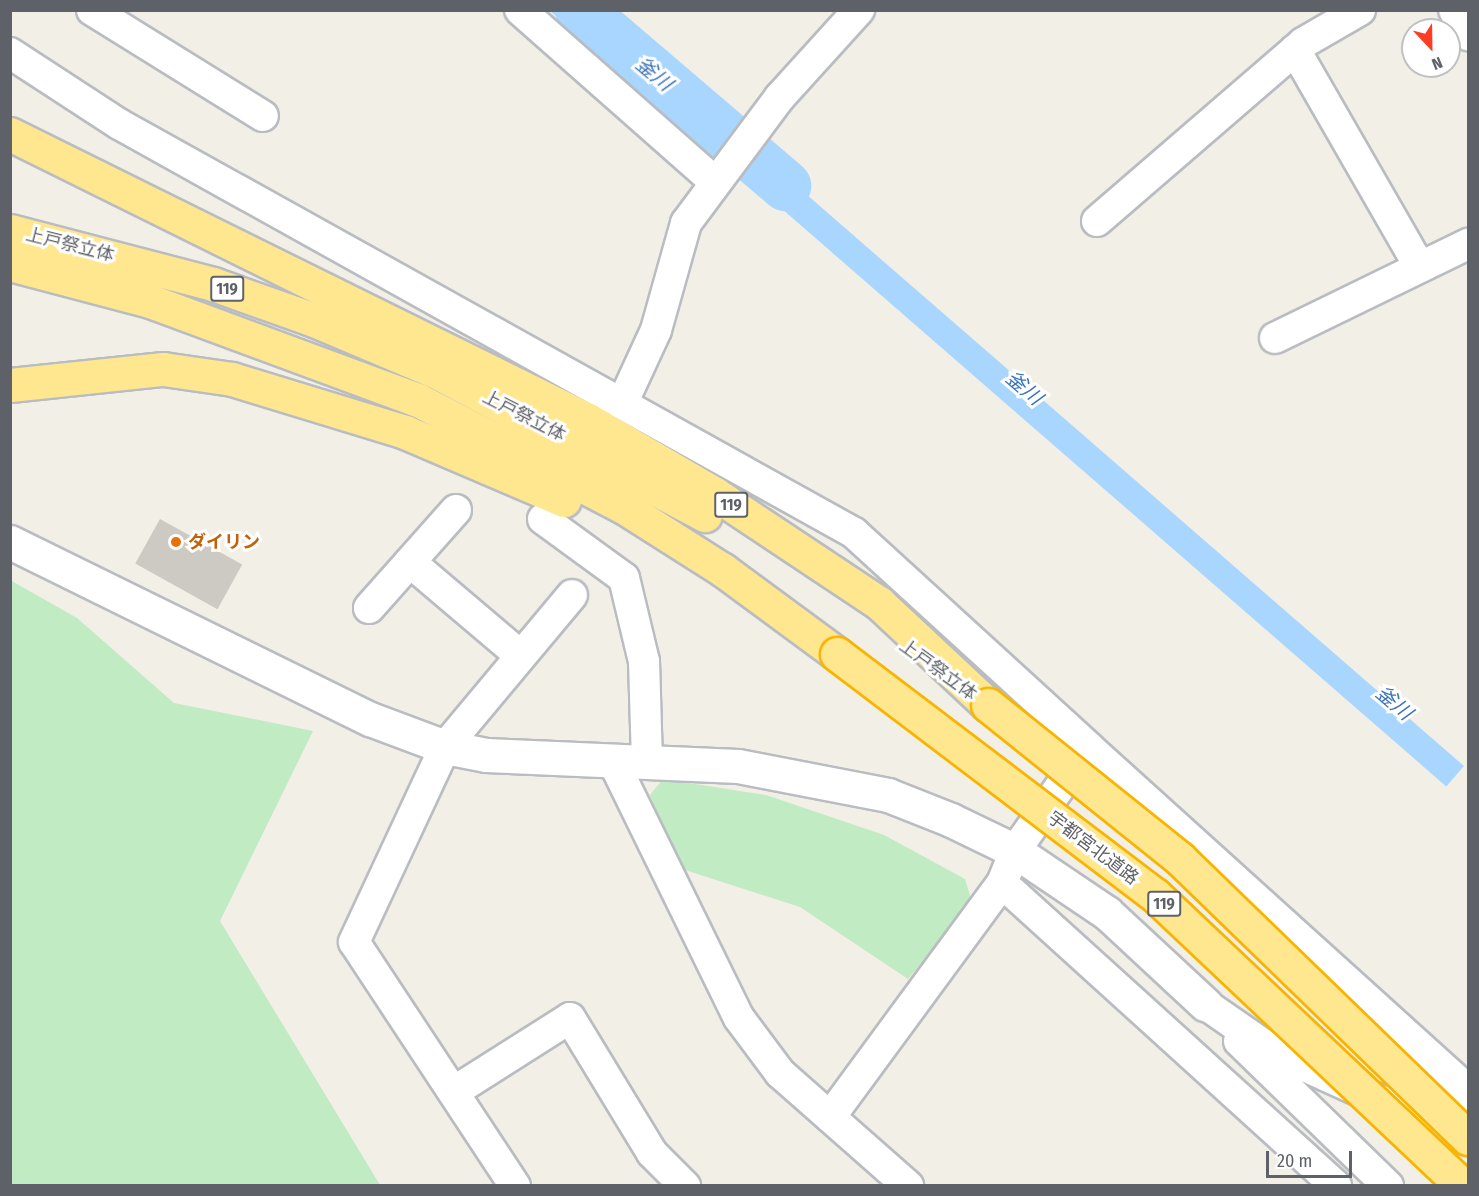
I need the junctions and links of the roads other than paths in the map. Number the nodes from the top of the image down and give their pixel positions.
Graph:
1 (92, 10) edge
2 (520, 10) edge
3 (859, 10) edge
4 (1360, 10) edge
5 (1454, 10) edge
6 (1468, 35) edge
7 (1295, 50) junction
8 (10, 53) edge
9 (263, 116) dead end
10 (10, 134) edge
11 (10, 152) edge
12 (717, 177) junction
13 (146, 198) junction
14 (1097, 222) dead end
15 (10, 231) edge
16 (1468, 244) edge
17 (10, 264) edge
18 (1420, 267) junction
19 (1275, 338) dead end
20 (440, 359) junction
21 (10, 385) edge
22 (622, 404) junction
23 (456, 510) dead end
24 (543, 519) dead end
25 (10, 542) edge
26 (410, 562) junction
27 (572, 595) dead end
28 (369, 608) dead end
29 (837, 654) junction
30 (521, 656) junction
31 (445, 747) junction
32 (1088, 747) junction
33 (613, 761) junction
34 (647, 761) junction
35 (1016, 851) junction
36 (1002, 883) junction
37 (1204, 1004) junction
38 (455, 1091) junction
39 (1468, 1099) edge
40 (830, 1117) junction
41 (1468, 1140) edge
42 (515, 1185) edge
43 (686, 1185) edge
44 (908, 1185) edge
45 (1336, 1185) edge
46 (1388, 1185) edge
47 (1463, 1185) edge

1 - 9 street
2 - 12 street
3 - 12 street
4 - 7 street
5 - 6 street
7 - 14 street
7 - 18 street
8 - 22 street
10 - 13 highway, 119
11 - 13 highway, 119
12 - 22 street
13 - 20 highway, 119
15 - 20 highway, 上戸祭立体 / 119
16 - 18 street
17 - 29 highway, 上戸祭立体 / 119
18 - 19 street
20 - 41 highway, 119, bridge
21 - 29 highway, 119
22 - 32 street
23 - 26 street
24 - 34 street
25 - 31 street
26 - 28 street
26 - 30 street
27 - 30 street
29 - 47 highway, 宇都宮北道路 / 119, bridge
30 - 31 street
31 - 33 street
31 - 38 street
32 - 35 street
32 - 39 street
33 - 34 street
33 - 40 street
34 - 35 street
35 - 36 street
35 - 37 street
36 - 40 street
36 - 45 street
37 - 41 street
37 - 46 street
38 - 42 street
38 - 43 street
40 - 44 street

